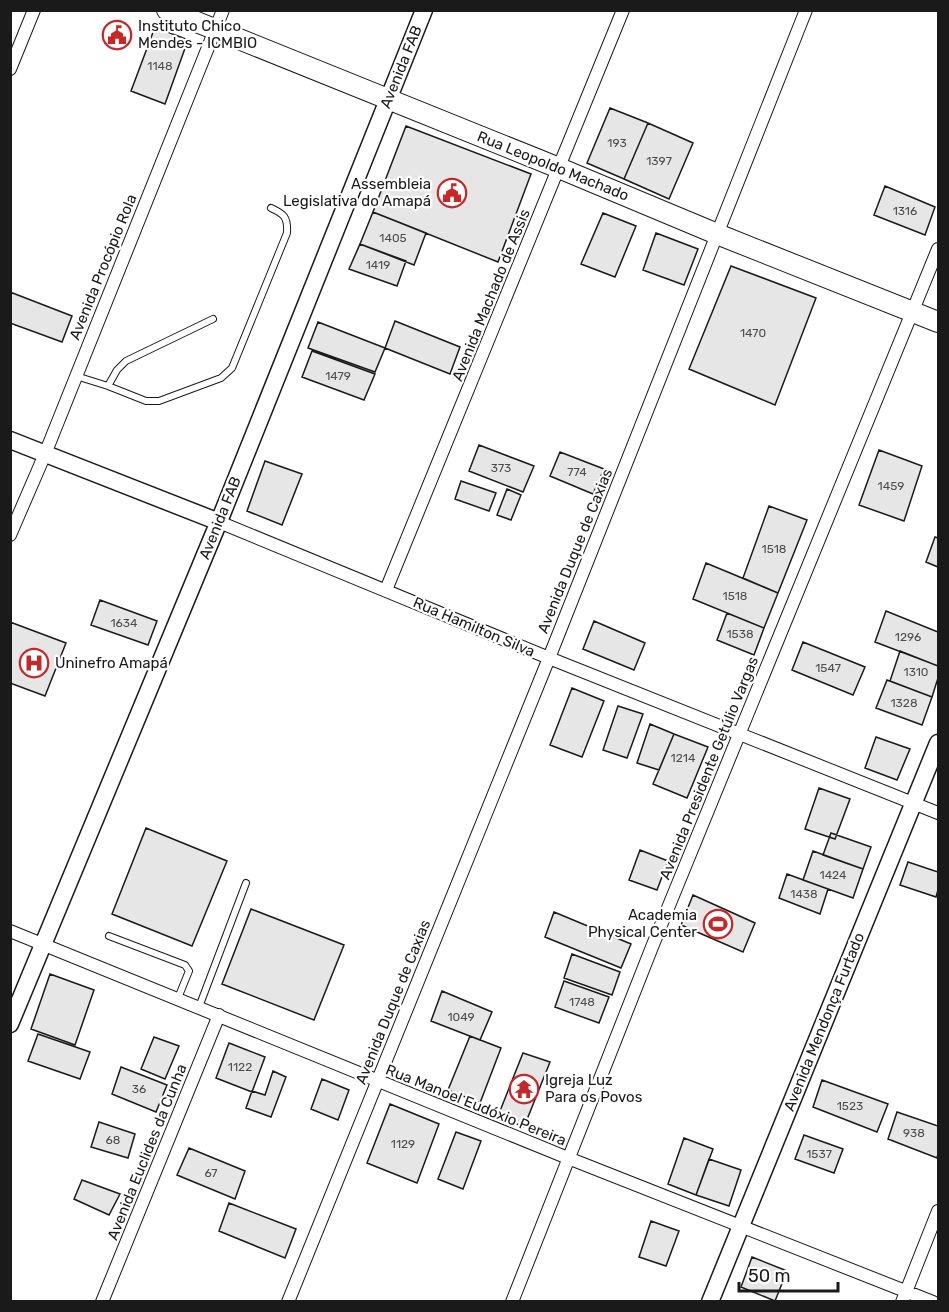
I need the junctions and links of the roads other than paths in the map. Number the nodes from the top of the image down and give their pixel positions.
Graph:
1 (34, 10) edge
2 (167, 10) edge
3 (223, 10) edge
4 (424, 10) edge
5 (623, 10) edge
6 (806, 10) edge
7 (216, 29) junction
8 (10, 69) edge
9 (388, 99) junction
10 (559, 168) junction
11 (271, 208) dead end
12 (717, 234) junction
13 (939, 249) edge
14 (913, 312) junction
15 (213, 319) dead end
16 (939, 322) edge
17 (76, 376) junction
18 (108, 386) junction
19 (10, 440) edge
20 (45, 454) junction
21 (219, 522) junction
22 (10, 535) edge
23 (386, 590) junction
24 (549, 658) junction
25 (739, 734) junction
26 (939, 743) edge
27 (914, 803) junction
28 (939, 813) edge
29 (246, 883) dead end
30 (10, 930) edge
31 (109, 936) dead end
32 (43, 944) junction
33 (178, 998) junction
34 (199, 1007) junction
35 (219, 1015) junction
36 (10, 1024) edge
37 (377, 1080) junction
38 (568, 1158) junction
39 (939, 1211) edge
40 (741, 1225) junction
41 (904, 1296) edge
42 (102, 1302) edge
43 (288, 1302) edge
44 (512, 1302) edge
45 (710, 1302) edge
46 (933, 1302) edge

1 - 8 street
2 - 7 main road, Rua Leopoldo Machado
3 - 7 street, Avenida Procópio Rola
4 - 9 main road, Avenida FAB
5 - 10 street, Avenida Machado de Assis
6 - 12 street, Avenida Duque de Caxias
7 - 9 main road, Rua Leopoldo Machado
7 - 17 street, Avenida Procópio Rola
9 - 10 main road, Rua Leopoldo Machado
9 - 21 main road, Avenida FAB
10 - 12 main road, Rua Leopoldo Machado
10 - 23 street, Avenida Machado de Assis
11 - 18 lane
12 - 14 main road, Rua Leopoldo Machado
12 - 24 street, Avenida Duque de Caxias
13 - 14 street, Avenida Presidente Getúlio Vargas
14 - 16 main road, Rua Leopoldo Machado
14 - 25 street, Avenida Presidente Getúlio Vargas
15 - 18 lane
17 - 18 lane
17 - 20 street, Avenida Procópio Rola
19 - 20 main road, Rua Hamilton Silva
20 - 21 main road, Rua Hamilton Silva
20 - 22 street, Avenida Procópio Rola
21 - 23 street, Rua Hamilton Silva
21 - 32 main road, Avenida FAB
23 - 24 street, Rua Hamilton Silva
24 - 25 street, Rua Hamilton Silva
24 - 37 street, Avenida Duque de Caxias
25 - 27 street, Rua Hamilton Silva
25 - 38 street, Avenida Presidente Getúlio Vargas
26 - 27 main road, Avenida Mendonça Furtado
27 - 28 street, Rua Hamilton Silva
27 - 40 main road, Avenida Mendonça Furtado
29 - 34 lane
30 - 32 street, Rua Manoel Eudóxio Pereira
31 - 33 lane
32 - 33 street, Rua Manoel Eudóxio Pereira
32 - 36 main road, Avenida FAB
33 - 34 street, Rua Manoel Eudóxio Pereira
34 - 35 street, Rua Manoel Eudóxio Pereira
35 - 37 street, Rua Manoel Eudóxio Pereira
35 - 42 street, Avenida Euclides da Cunha
37 - 38 street, Rua Manoel Eudóxio Pereira
37 - 43 street, Avenida Duque de Caxias
38 - 40 street, Rua Manoel Eudóxio Pereira
38 - 44 street, Avenida Presidente Getúlio Vargas
39 - 41 street
40 - 41 street, Rua Manoel Eudóxio Pereira
40 - 45 main road, Avenida Mendonça Furtado
41 - 46 street, Rua Manoel Eudóxio Pereira

